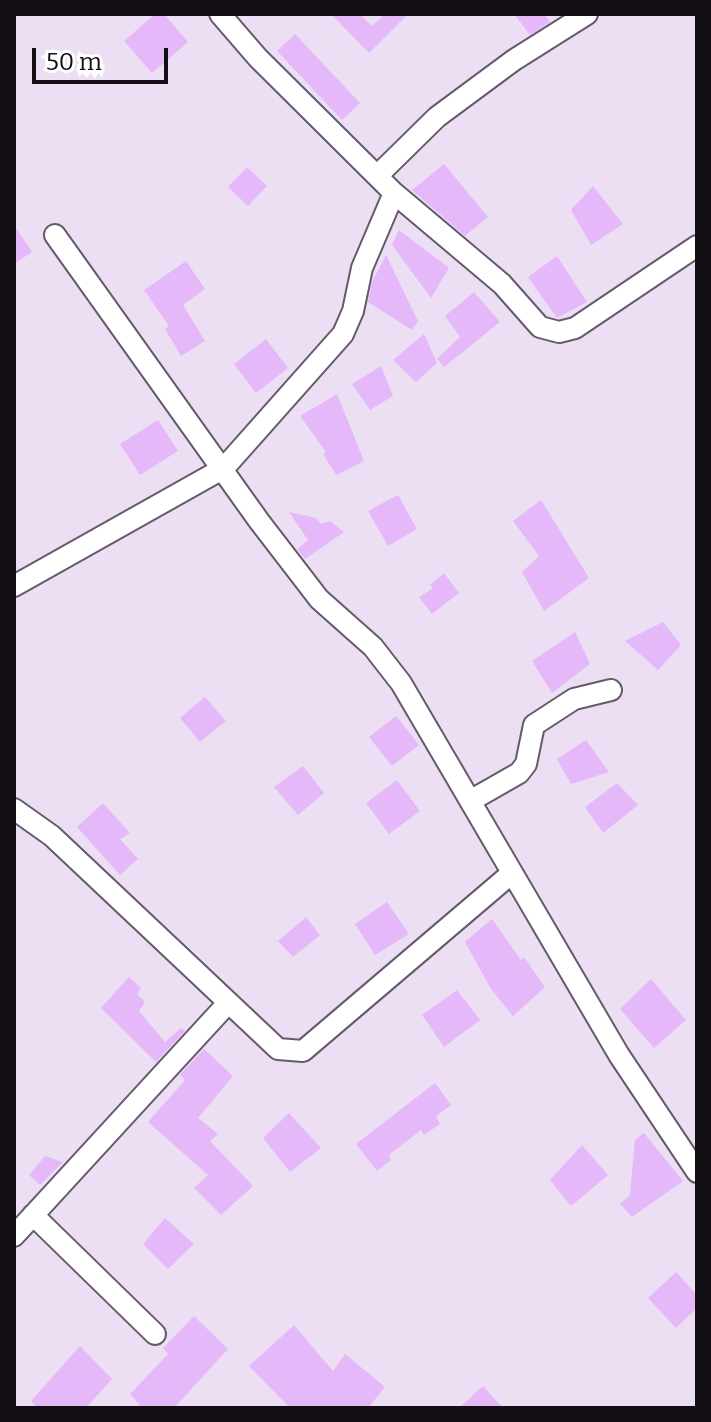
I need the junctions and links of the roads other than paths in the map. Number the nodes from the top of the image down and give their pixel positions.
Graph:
1 (220, 14) edge
2 (587, 14) edge
3 (377, 176) junction
4 (394, 193) junction
5 (55, 235) dead end
6 (697, 246) edge
7 (224, 468) junction
8 (14, 586) edge
9 (611, 690) dead end
10 (470, 801) junction
11 (14, 809) edge
12 (512, 873) junction
13 (228, 1003) junction
14 (697, 1172) edge
15 (33, 1215) junction
16 (14, 1236) edge
17 (155, 1334) dead end

1 - 3 street
2 - 3 street
3 - 4 street
4 - 6 street
4 - 7 street
5 - 7 street
7 - 8 street
7 - 10 street
9 - 10 street
10 - 12 street
11 - 13 street
12 - 13 street
12 - 14 street
13 - 15 street
15 - 16 street
15 - 17 street

